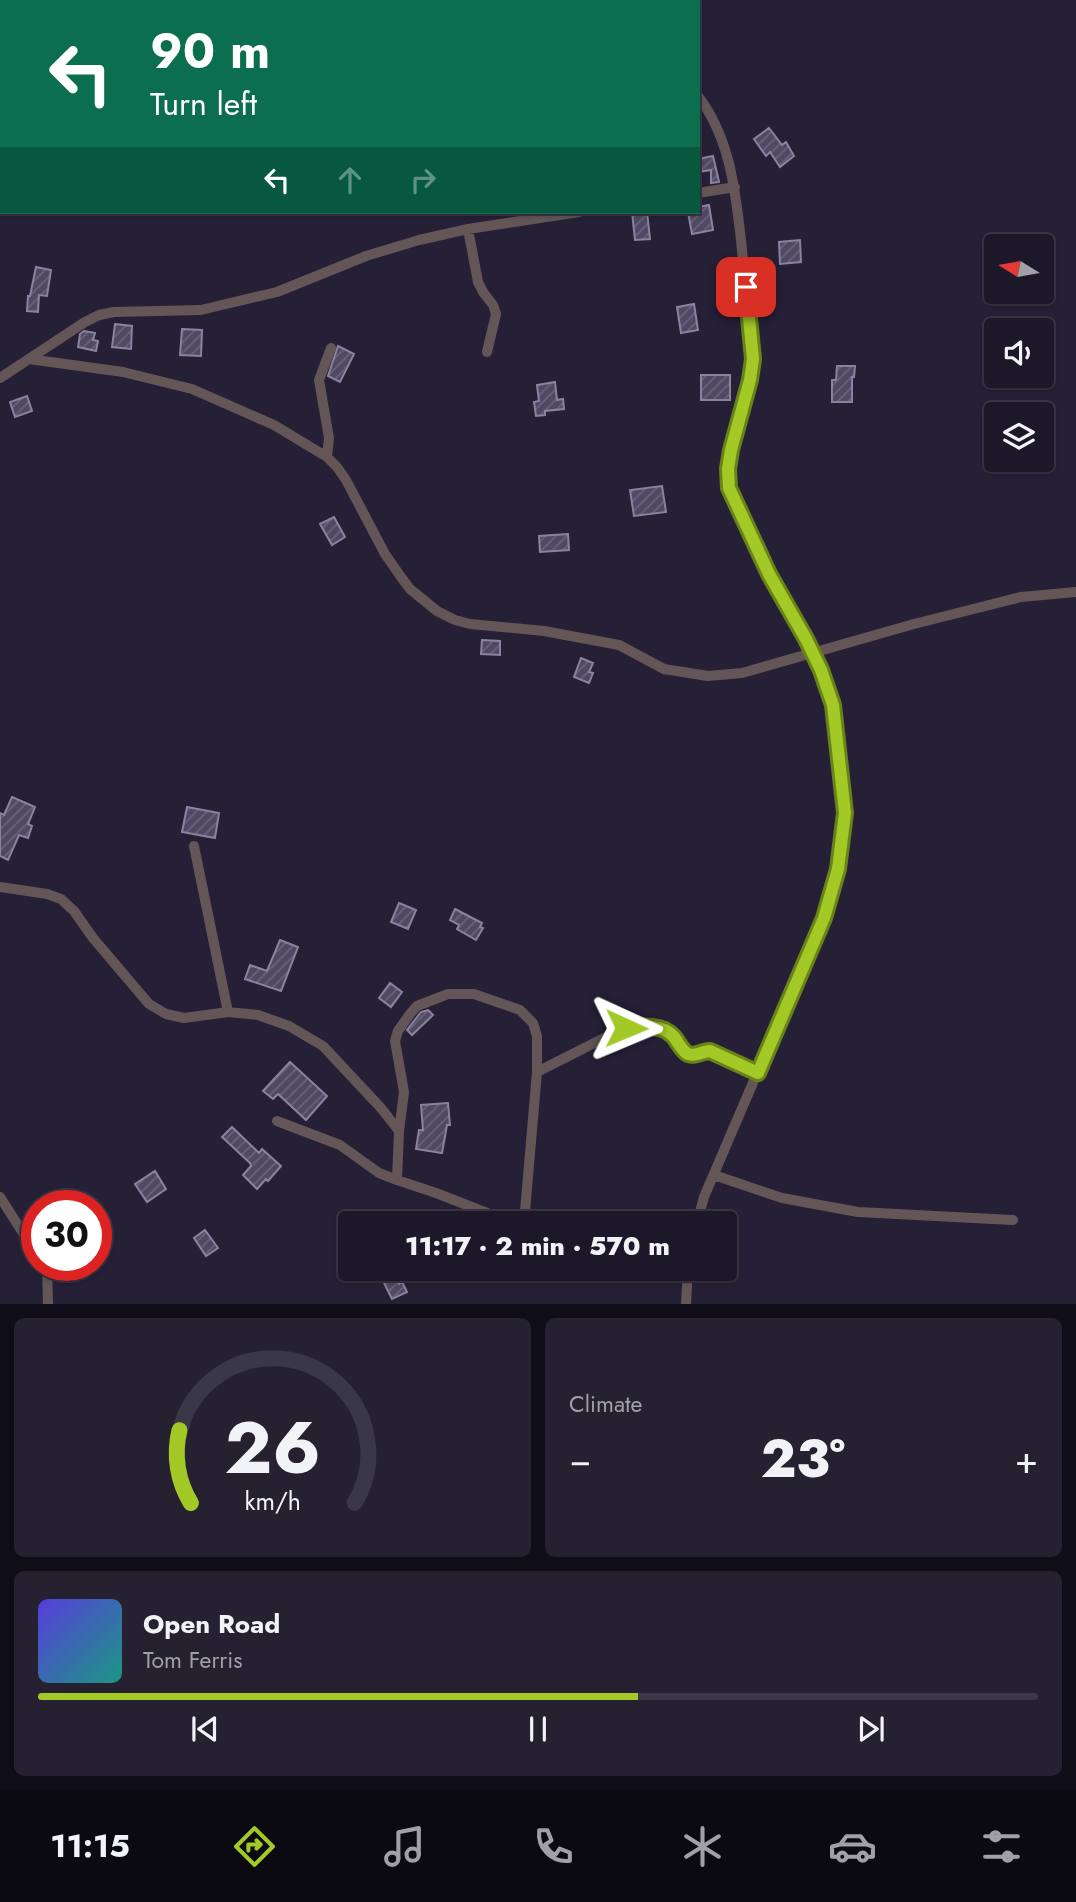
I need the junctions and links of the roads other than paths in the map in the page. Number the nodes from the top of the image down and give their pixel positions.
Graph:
1 (700, 98) edge
2 (735, 187) junction
3 (700, 193) edge
4 (566, 214) edge
5 (468, 229) junction
6 (331, 348) dead end
7 (486, 352) dead end
8 (29, 359) junction
9 (0, 378) edge
10 (327, 457) junction
11 (1076, 592) edge
12 (813, 653) junction
13 (194, 846) dead end
14 (0, 887) edge
15 (228, 1012) junction
16 (537, 1072) junction
17 (758, 1073) junction
18 (277, 1121) dead end
19 (399, 1130) junction
20 (714, 1175) junction
21 (397, 1181) junction
22 (0, 1197) edge
23 (480, 1211) edge
24 (525, 1211) edge
25 (700, 1211) edge
26 (1013, 1220) dead end
27 (21, 1228) edge
28 (47, 1281) edge
29 (687, 1281) edge
30 (48, 1304) edge
31 (686, 1304) edge

1 - 2 street
2 - 3 street
2 - 12 street
4 - 5 street
5 - 7 street
5 - 8 street
6 - 10 street
8 - 9 street
8 - 10 street
10 - 12 street
11 - 12 street
12 - 17 street
13 - 15 street
14 - 15 street
15 - 19 street
16 - 17 street
16 - 19 street
16 - 24 street
17 - 20 street
18 - 21 street
19 - 21 street
20 - 25 street
20 - 26 street
21 - 23 street
22 - 27 street
28 - 30 street
29 - 31 street

